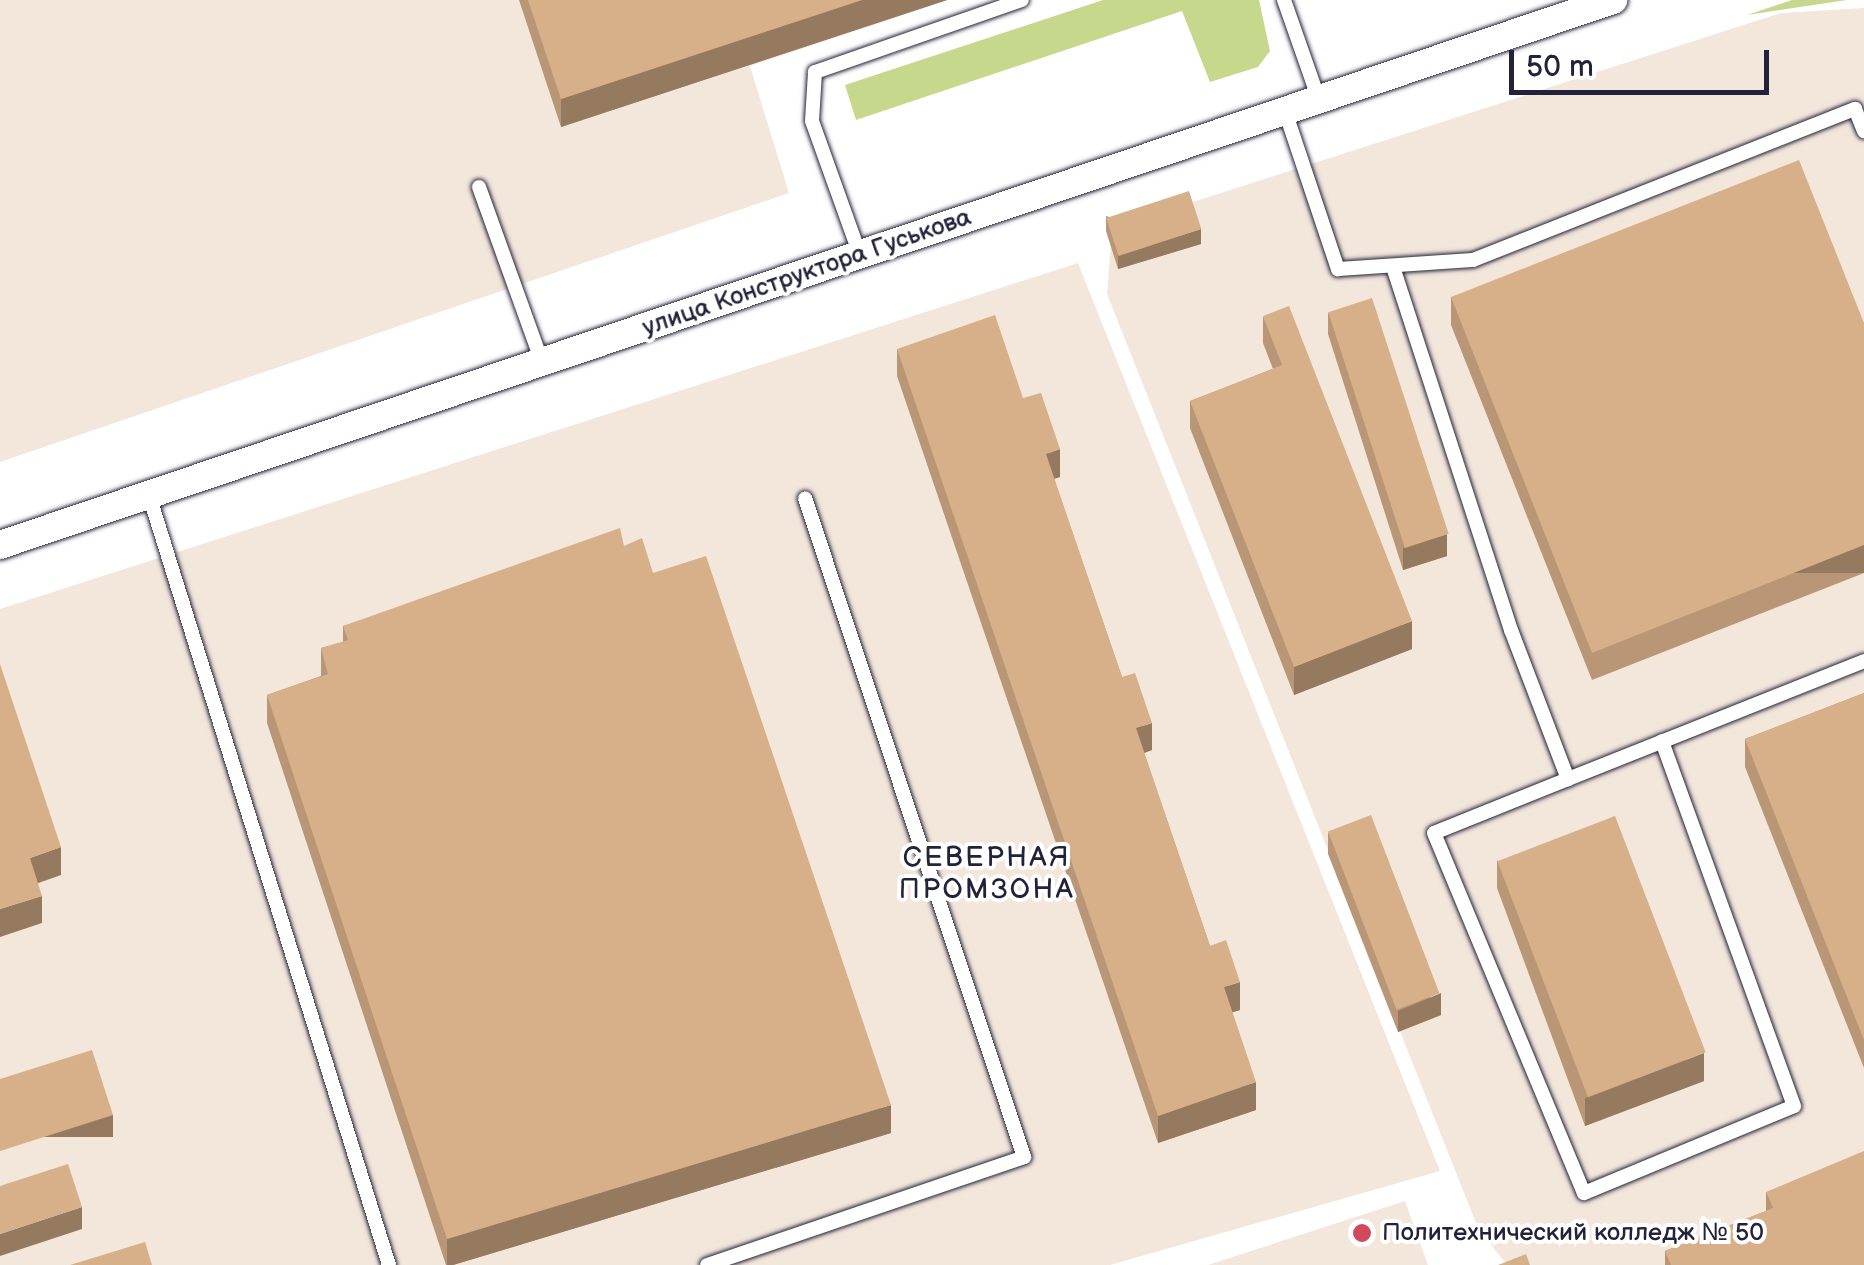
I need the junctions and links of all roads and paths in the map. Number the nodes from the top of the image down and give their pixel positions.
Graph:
1 (1022, 0) edge
2 (1284, 0) edge
3 (1613, 0) edge
4 (1319, 100) junction
5 (1285, 111) junction
6 (1864, 132) edge
7 (479, 187) dead end
8 (860, 255) junction
9 (1394, 270) junction
10 (542, 362) junction
11 (149, 495) junction
12 (805, 498) dead end
13 (0, 545) edge
14 (1864, 660) edge
15 (1662, 741) junction
16 (1568, 779) junction
17 (388, 1265) edge
18 (707, 1265) edge

1 - 8 lane
2 - 4 lane
3 - 4 street, улица Конструктора Гуськова
4 - 5 street, улица Конструктора Гуськова
5 - 8 street, улица Конструктора Гуськова
5 - 9 lane
6 - 9 lane
7 - 10 lane
8 - 10 street, улица Конструктора Гуськова
9 - 16 lane
10 - 11 street, улица Конструктора Гуськова
11 - 13 street, улица Конструктора Гуськова
11 - 17 lane
12 - 18 lane
14 - 15 lane
15 - 16 lane
15 - 16 lane

